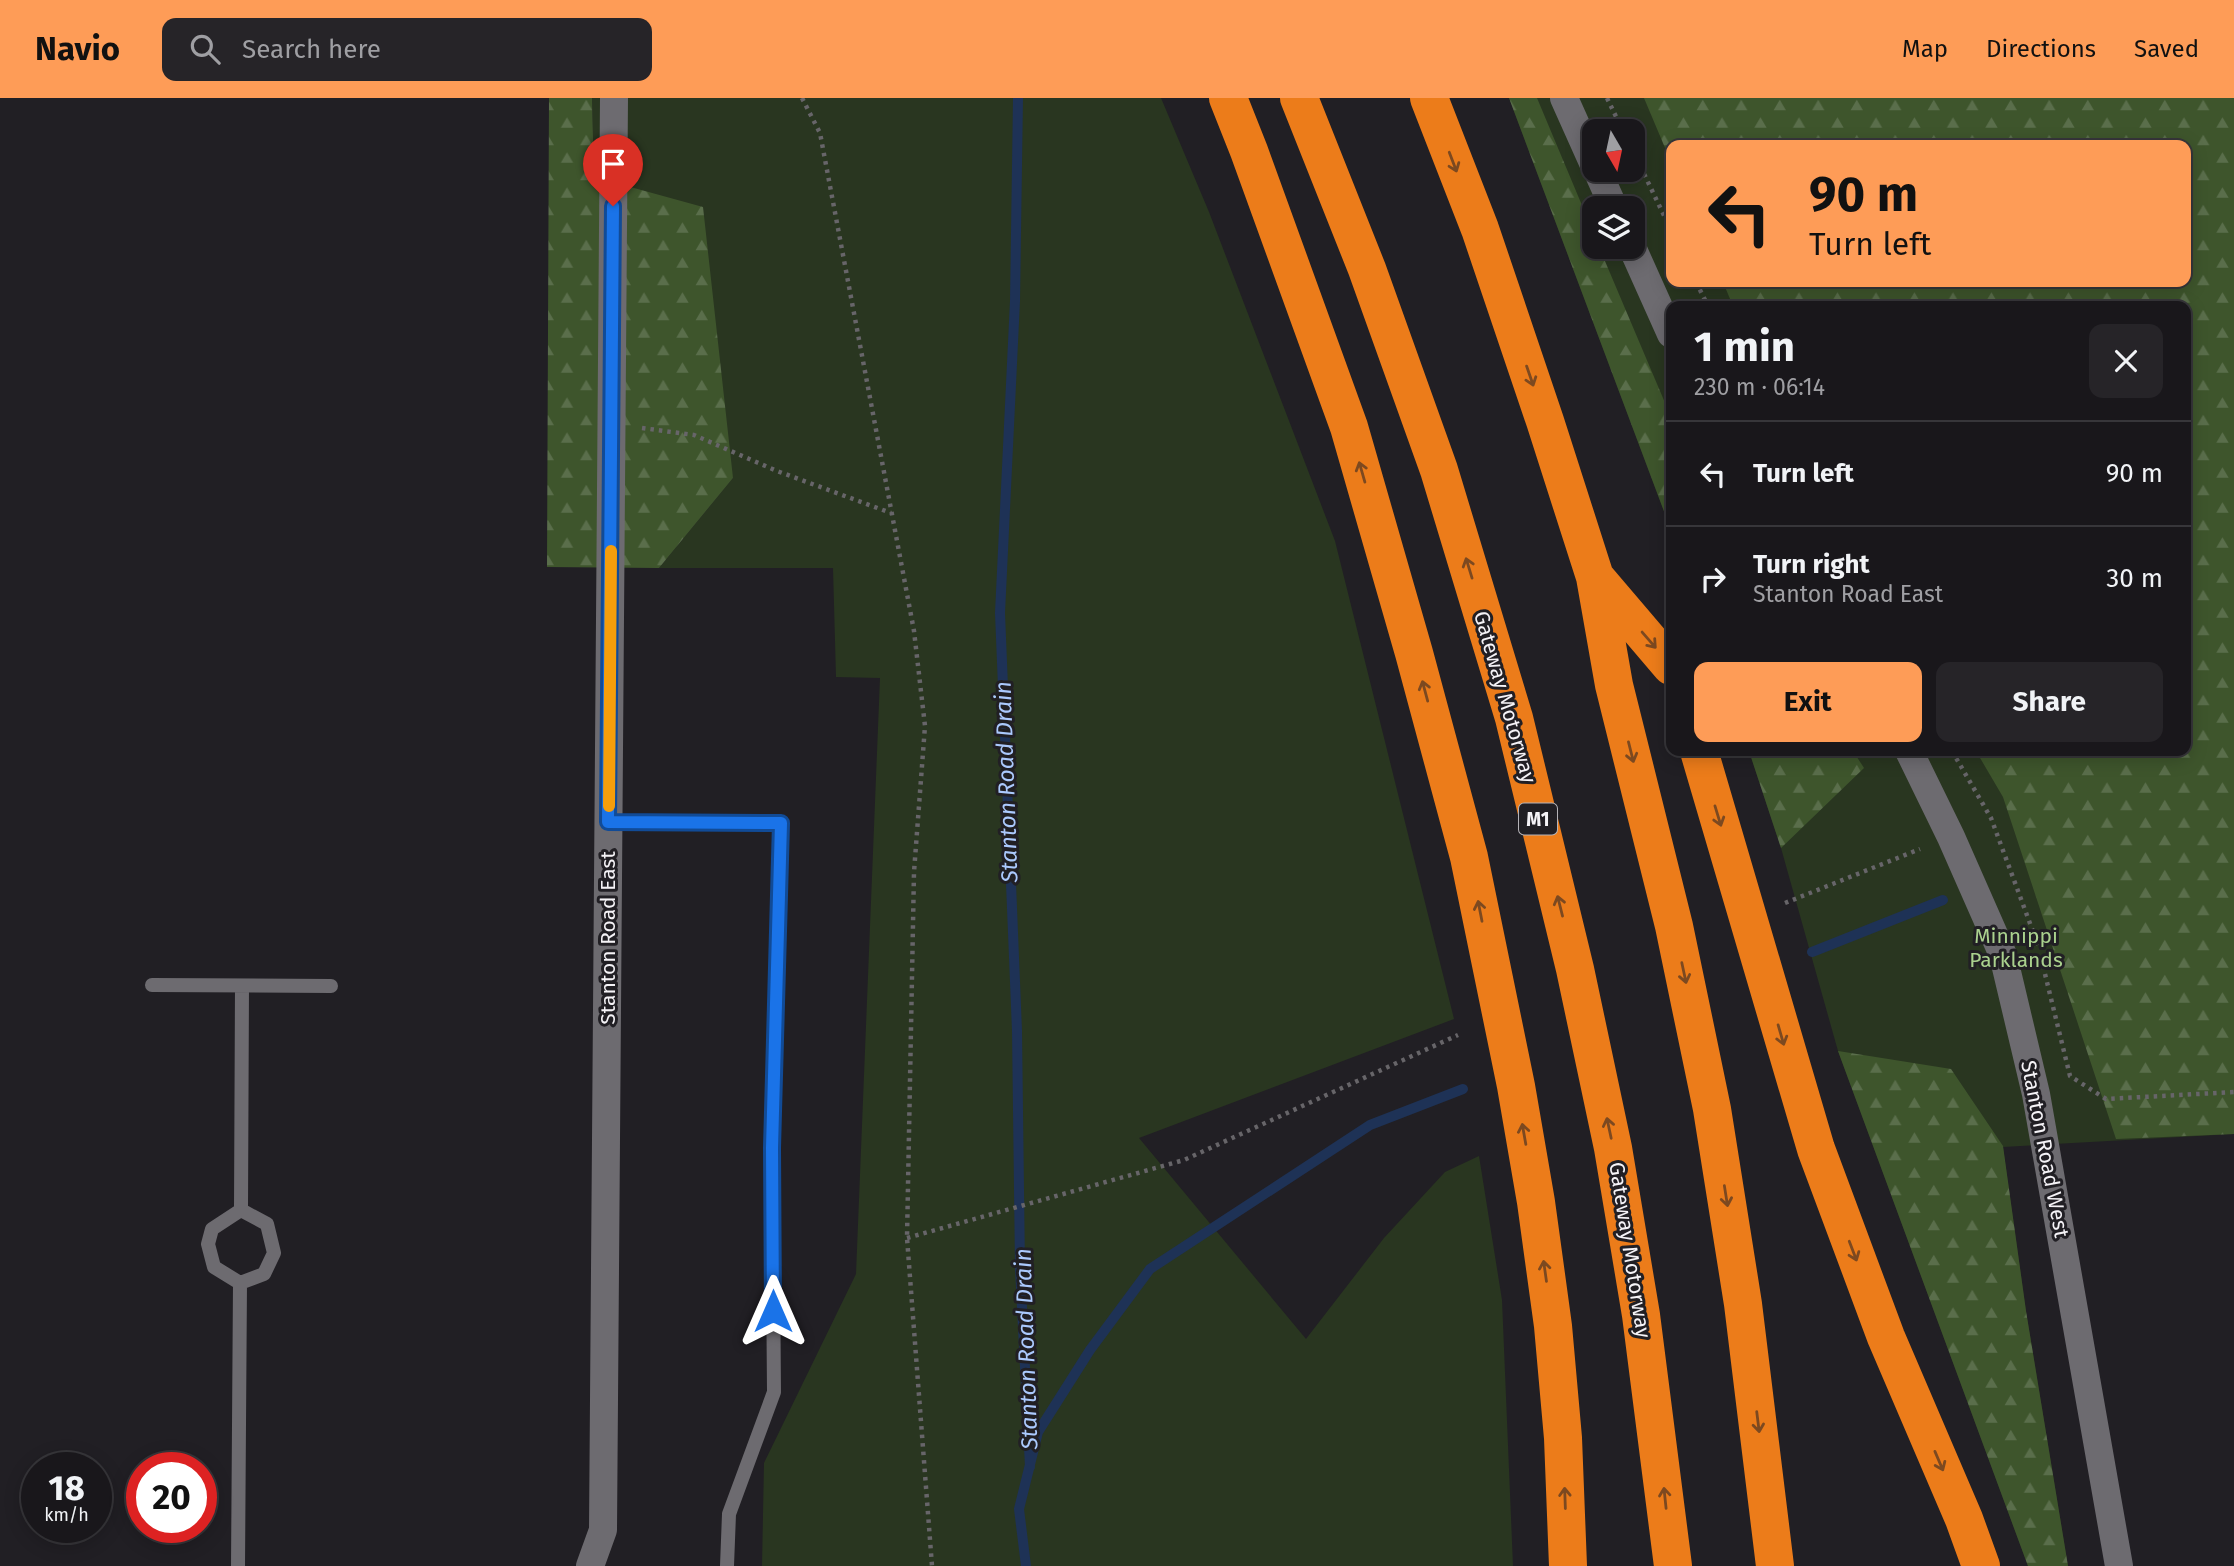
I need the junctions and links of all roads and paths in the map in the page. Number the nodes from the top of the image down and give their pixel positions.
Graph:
1 (614, 98) edge
2 (802, 98) edge
3 (1228, 98) edge
4 (1298, 98) edge
5 (1429, 98) edge
6 (1564, 98) edge
7 (1607, 98) edge
8 (1617, 119) edge
9 (1582, 138) edge
10 (1645, 176) edge
11 (1666, 220) edge
12 (1637, 259) edge
13 (1666, 323) edge
14 (612, 424) junction
15 (892, 514) junction
16 (1595, 577) junction
17 (1666, 660) edge
18 (1700, 756) edge
19 (1911, 756) edge
20 (1955, 756) edge
21 (1991, 818) junction
22 (608, 822) junction
23 (1951, 836) junction
24 (1785, 903) dead end
25 (2038, 946) dead end
26 (2045, 972) dead end
27 (152, 985) dead end
28 (242, 986) junction
29 (331, 986) dead end
30 (1458, 1035) dead end
31 (2234, 1092) edge
32 (241, 1210) junction
33 (907, 1238) junction
34 (240, 1283) junction
35 (238, 1566) edge
36 (590, 1566) edge
37 (727, 1566) edge
38 (932, 1566) edge
39 (1568, 1566) edge
40 (1673, 1566) edge
41 (1775, 1566) edge
42 (1981, 1566) edge
43 (2119, 1566) edge

1 - 14 street, Stanton Road East
2 - 15 path
39 -> 3 highway
40 -> 4 highway, Gateway Motorway / M1
5 -> 16 highway
6 - 9 street
7 - 8 path
10 - 11 path
12 - 13 street
14 - 15 path
14 - 22 street, Stanton Road East
15 - 33 path
16 -> 17 highway
16 -> 41 highway
18 -> 42 highway
19 - 23 street, Stanton Road West
20 - 21 path
21 - 23 path
21 - 25 path
22 - 36 street, Stanton Road East
22 - 37 lane
23 - 24 path
23 - 43 street, Stanton Road West
26 - 31 path
27 - 28 lane
28 - 29 lane
28 - 32 lane
30 - 33 path
32 - 34 lane
32 - 34 lane
33 - 38 path
34 - 35 lane

